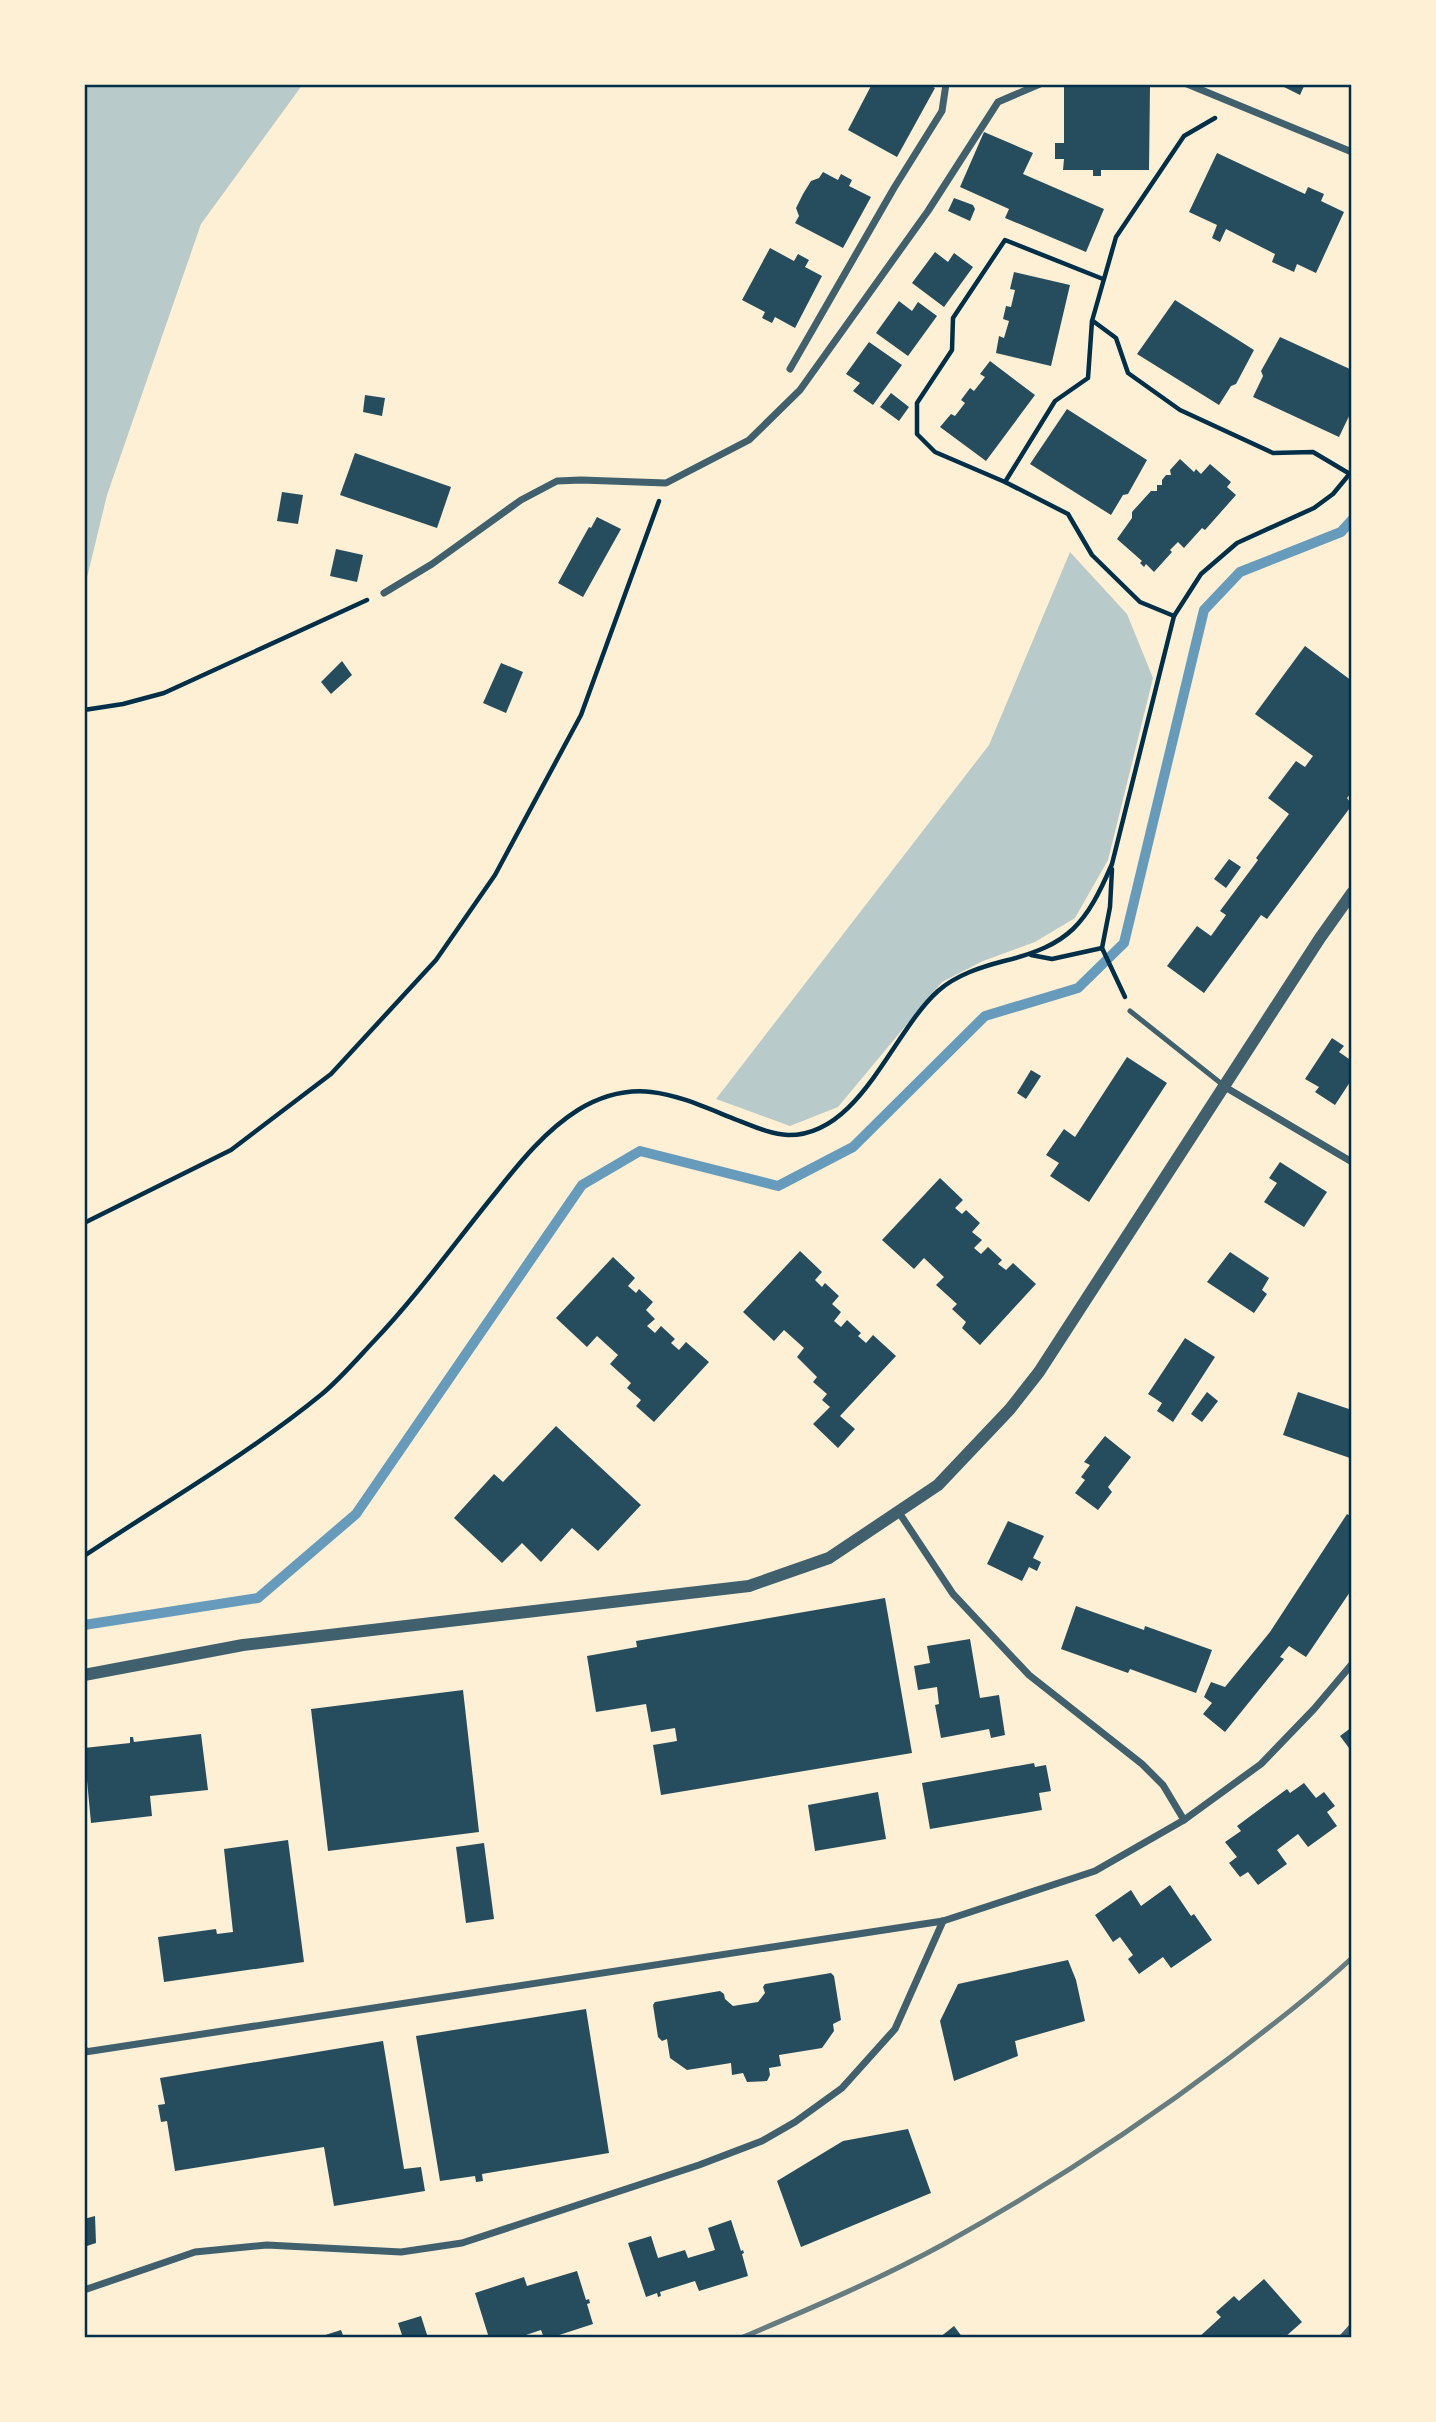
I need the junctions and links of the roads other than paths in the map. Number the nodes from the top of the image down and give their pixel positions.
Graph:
1 (946, 84) edge
2 (1040, 84) edge
3 (1187, 84) edge
4 (1352, 152) edge
5 (790, 369) dead end
6 (384, 593) road end
7 (1352, 893) edge
8 (1130, 1012) dead end
9 (1225, 1087) junction
10 (1352, 1162) edge
11 (898, 1511) junction
12 (1352, 1664) edge
13 (84, 1675) edge
14 (1184, 1820) junction
15 (943, 1921) junction
16 (84, 2048) edge
17 (84, 2290) edge
18 (1352, 2327) edge
19 (1342, 2338) edge

1 - 5 street
2 - 6 street
3 - 4 street
7 - 9 street
8 - 9 lane
9 - 10 street
9 - 11 street
11 - 13 street
11 - 14 street
12 - 14 street
14 - 15 street
15 - 16 street
15 - 17 street
18 - 19 street

